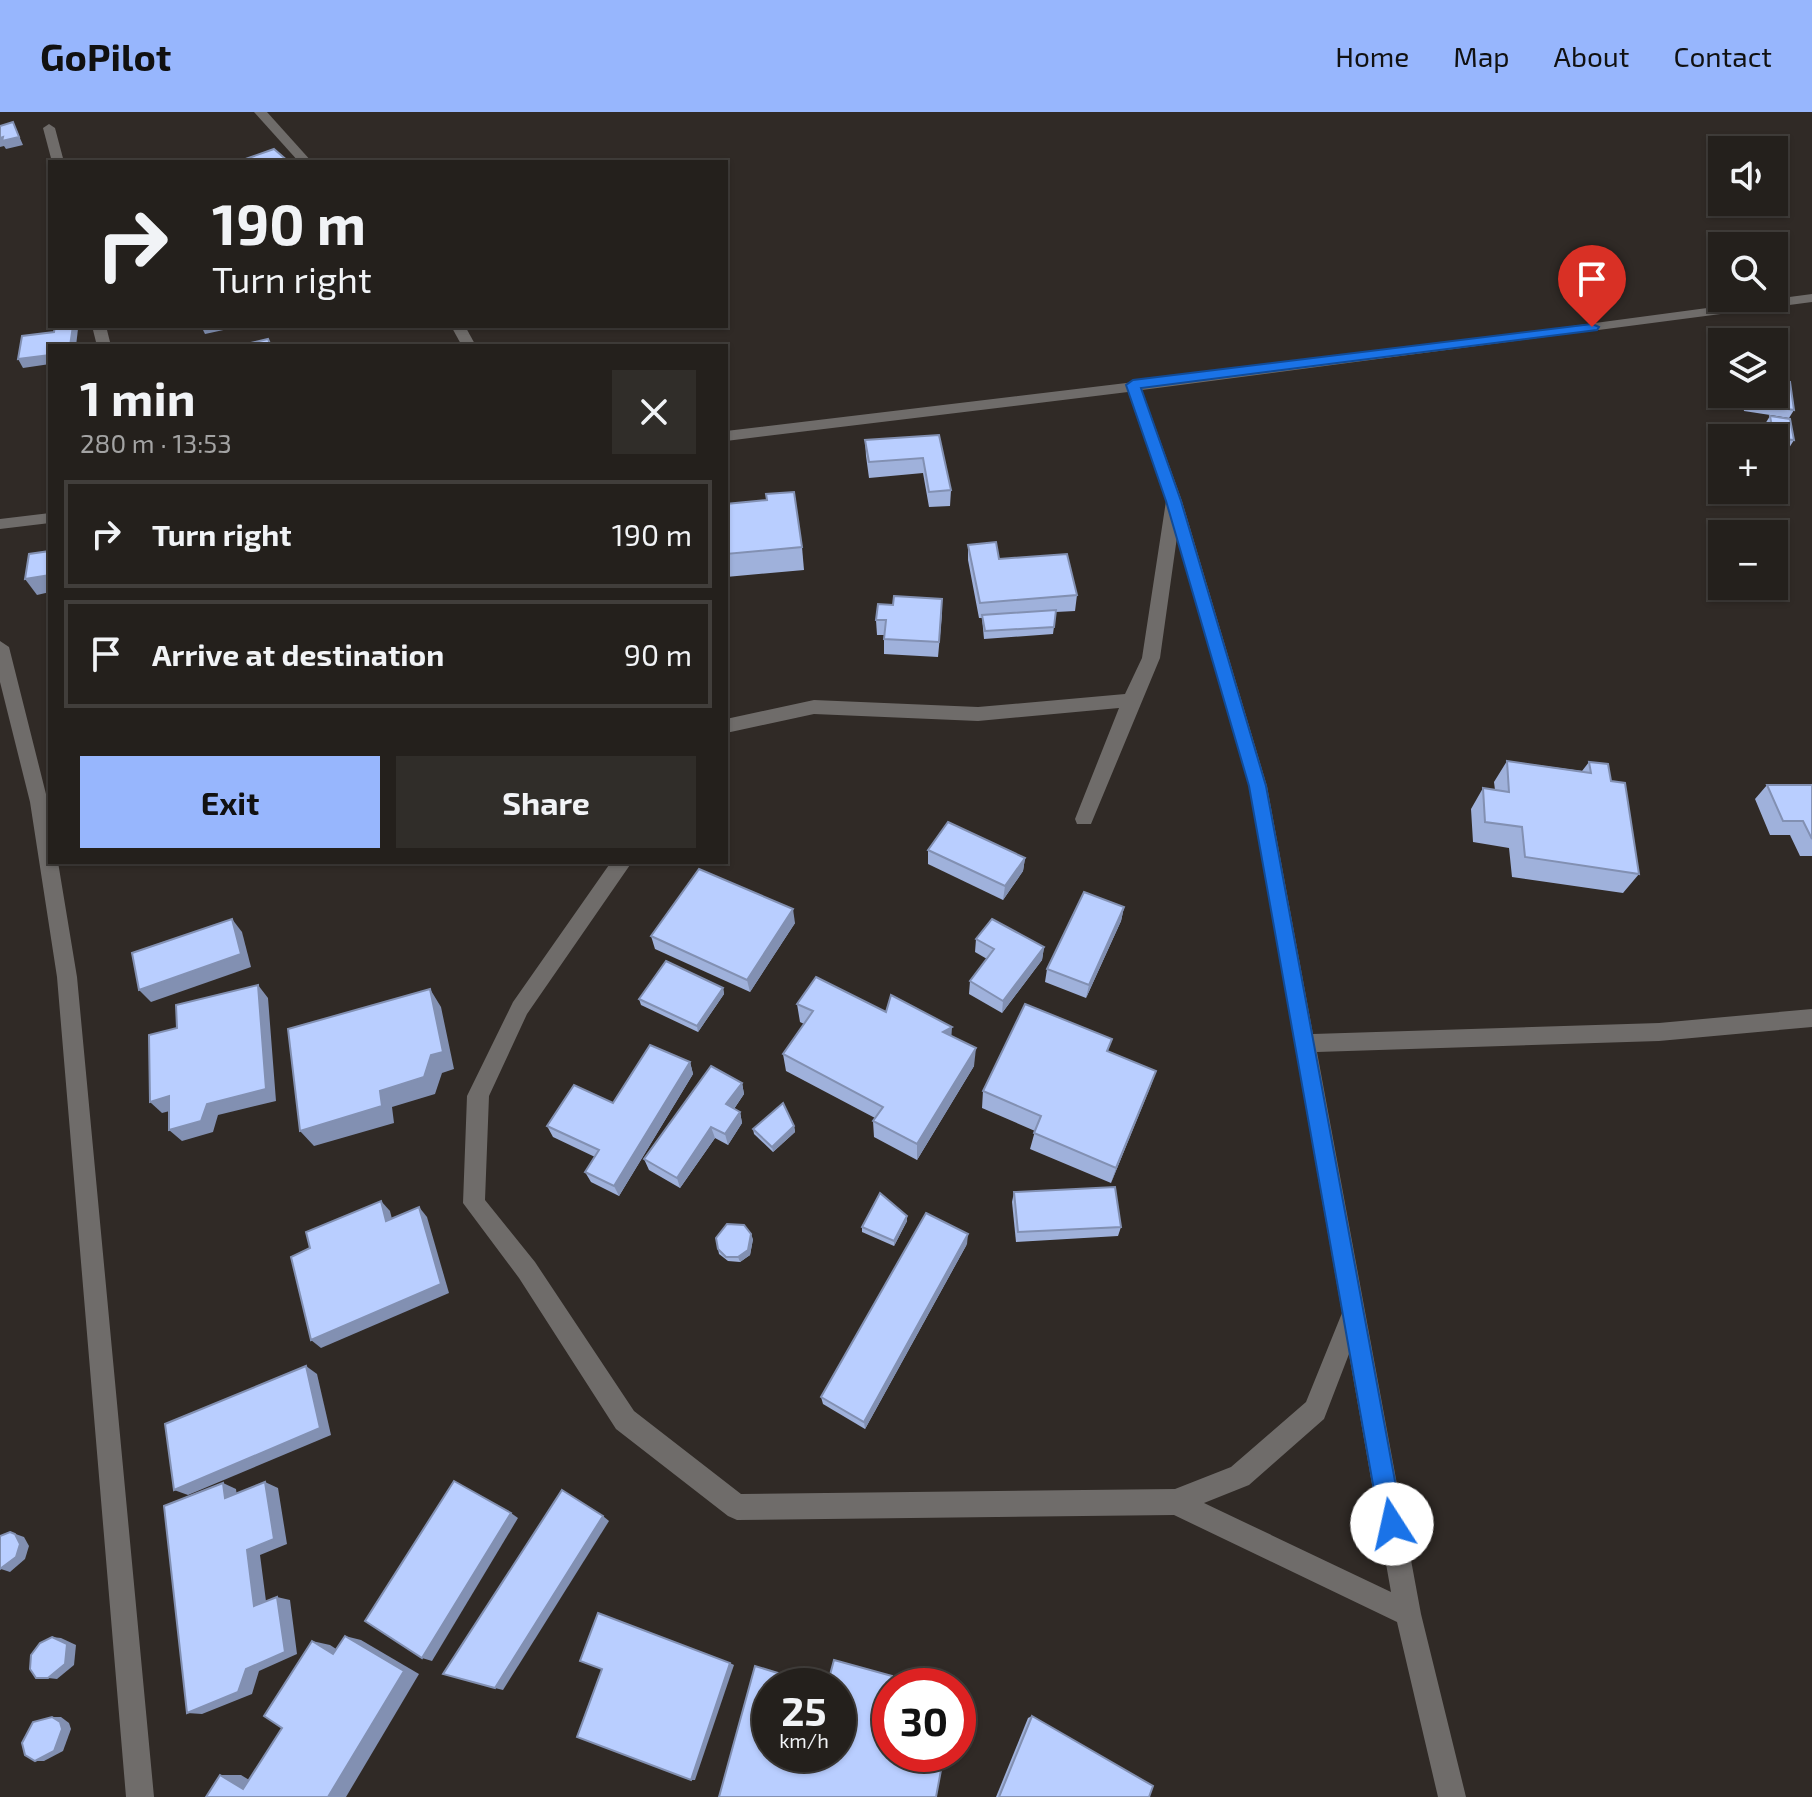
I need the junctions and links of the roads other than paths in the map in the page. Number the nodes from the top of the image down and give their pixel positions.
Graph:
1 (260, 112) edge
2 (49, 128) dead end
3 (57, 160) edge
4 (304, 160) edge
5 (1812, 298) edge
6 (1133, 385) junction
7 (728, 436) edge
8 (1174, 501) junction
9 (48, 518) edge
10 (0, 524) edge
11 (0, 647) edge
12 (1131, 700) junction
13 (728, 726) edge
14 (1084, 819) dead end
15 (48, 858) edge
16 (49, 864) edge
17 (621, 864) edge
18 (1812, 1018) edge
19 (1304, 1043) junction
20 (1353, 1314) junction
21 (1175, 1502) junction
22 (1408, 1614) junction
23 (140, 1797) edge
24 (1452, 1797) edge

1 - 4 street
2 - 3 street
5 - 6 street
6 - 7 street
6 - 8 street
8 - 12 street
8 - 19 street
9 - 10 street
11 - 15 street
12 - 13 street
12 - 14 street
16 - 23 street
17 - 21 street
18 - 19 street
19 - 20 street
20 - 21 street
20 - 22 street
21 - 22 street
22 - 24 street

